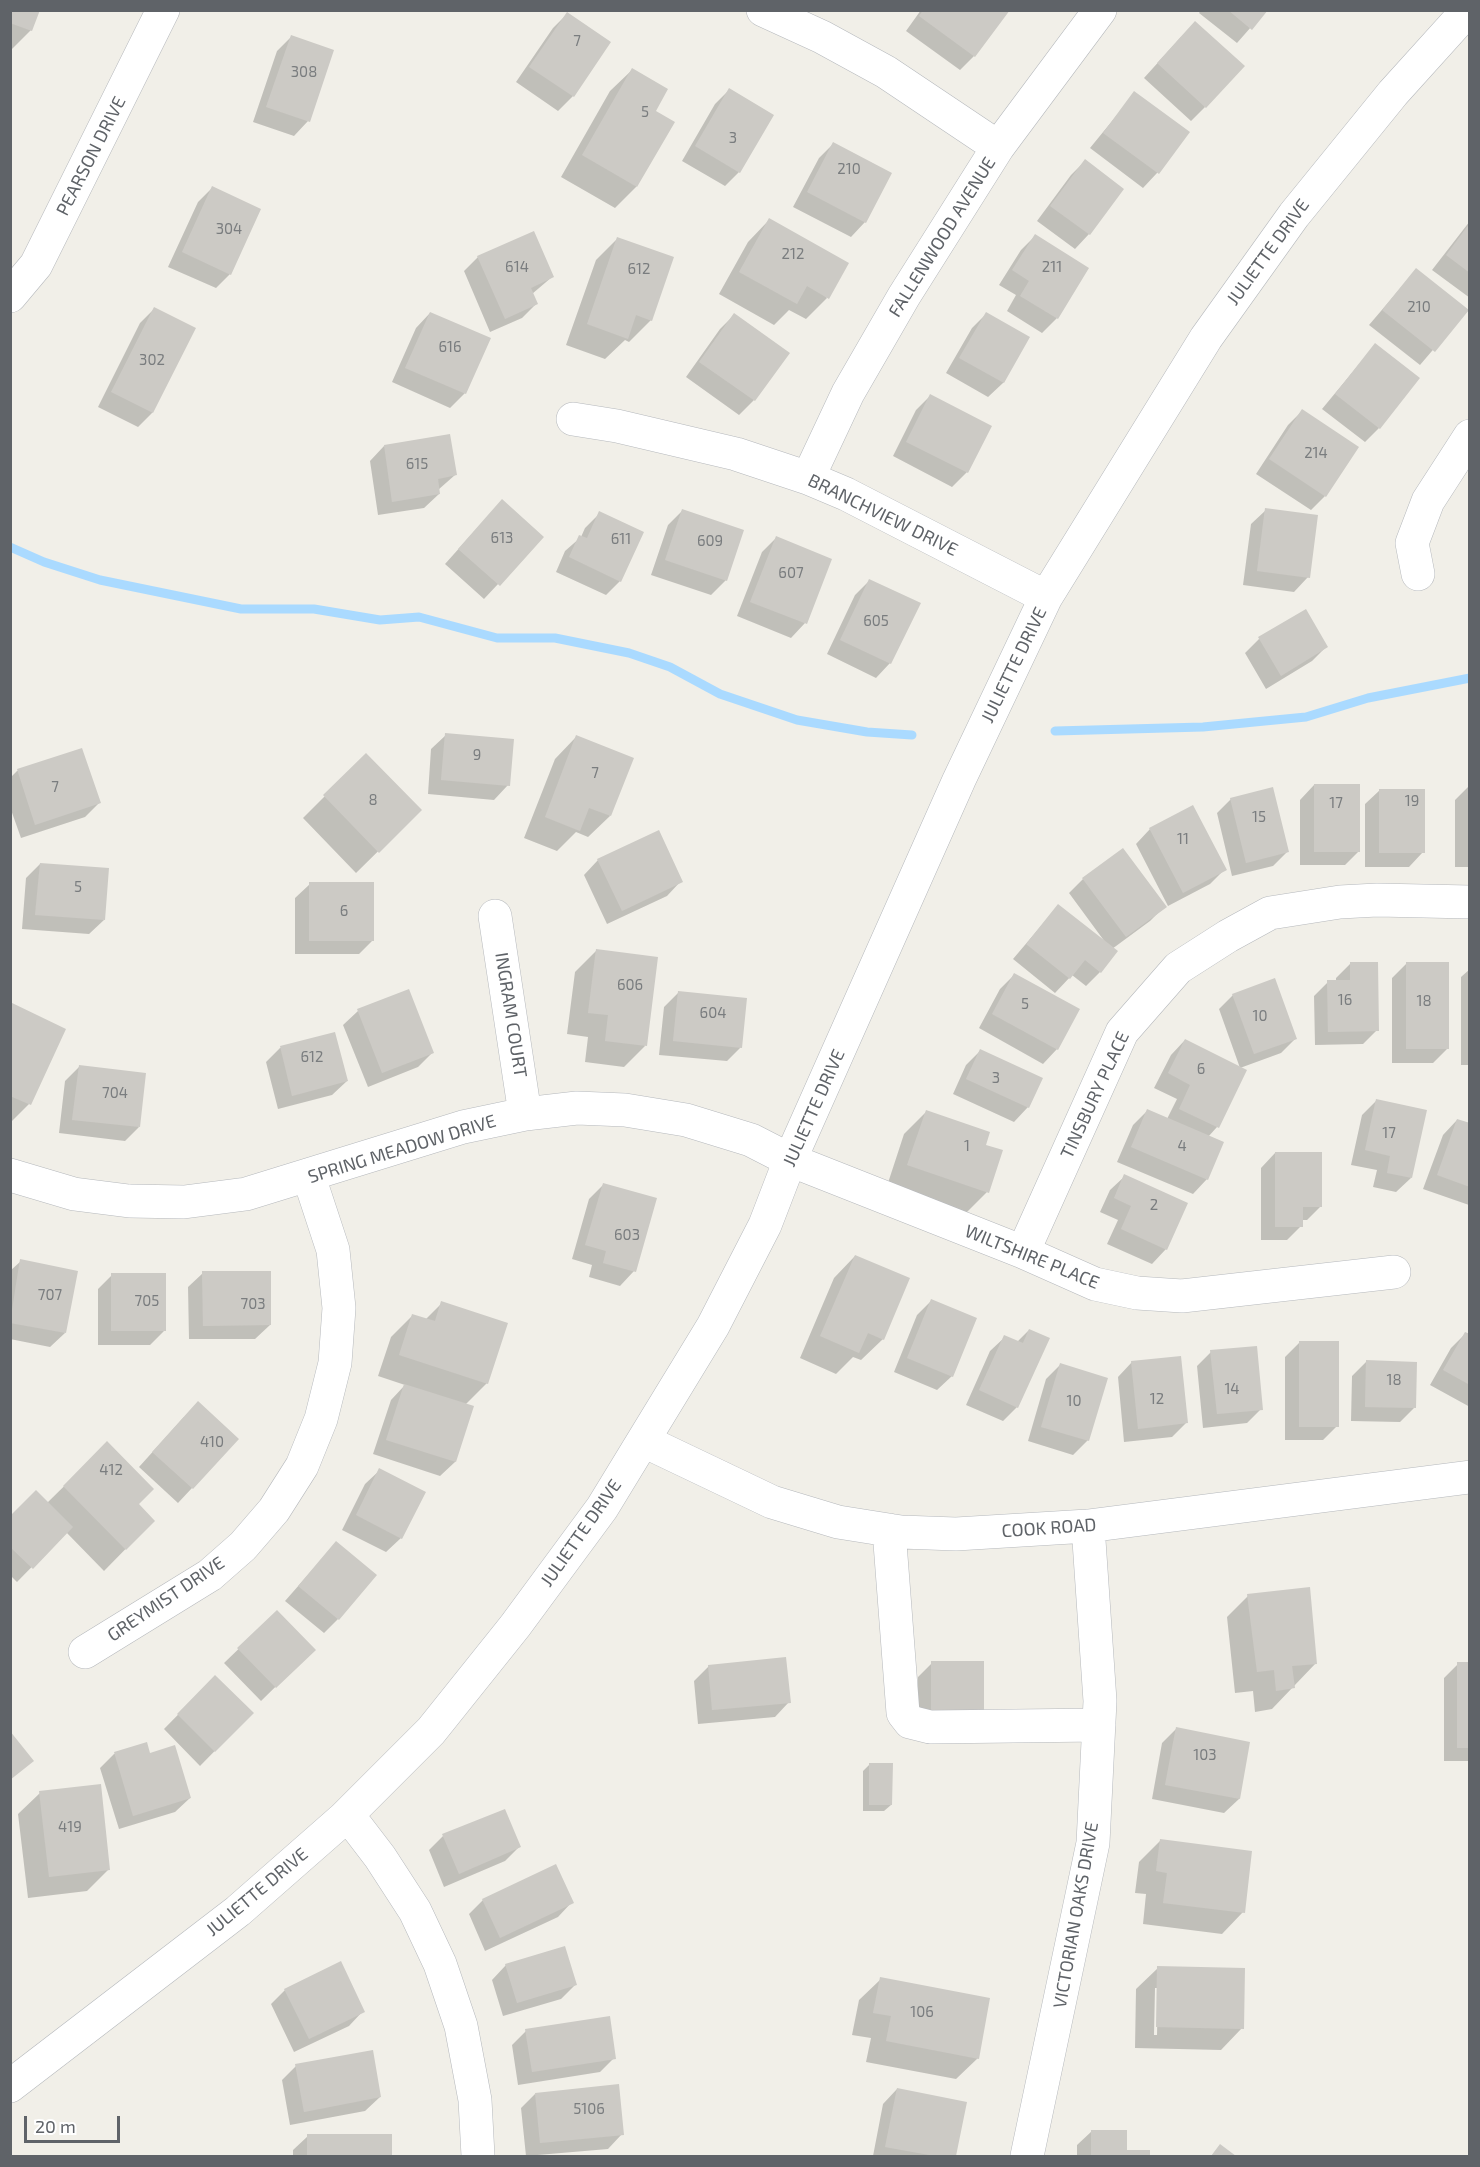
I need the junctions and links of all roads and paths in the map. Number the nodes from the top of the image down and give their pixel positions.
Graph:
1 (163, 10) edge
2 (763, 10) edge
3 (1100, 10) edge
4 (1468, 10) edge
5 (998, 147) junction
6 (10, 296) edge
7 (573, 419) dead end
8 (1470, 436) edge
9 (808, 478) junction
10 (1418, 574) dead end
11 (1046, 597) junction
12 (1470, 902) edge
13 (495, 916) dead end
14 (525, 1114) junction
15 (789, 1161) junction
16 (10, 1175) edge
17 (309, 1177) junction
18 (1023, 1252) junction
19 (1394, 1272) dead end
20 (644, 1442) junction
21 (1470, 1477) edge
22 (1088, 1526) junction
23 (889, 1530) junction
24 (85, 1652) dead end
25 (1099, 1725) junction
26 (344, 1818) junction
27 (10, 2086) edge
28 (478, 2157) edge
29 (1028, 2157) edge

1 - 6 street, PEARSON DRIVE
2 - 5 street
3 - 5 street, FALLENWOOD AVENUE
4 - 11 street, JULIETTE DRIVE
5 - 9 street, FALLENWOOD AVENUE
7 - 9 street, BRANCHVIEW DRIVE
8 - 10 street
9 - 11 street, BRANCHVIEW DRIVE
11 - 15 street, JULIETTE DRIVE
12 - 18 street, TINSBURY PLACE
13 - 14 street, INGRAM COURT
14 - 15 street, SPRING MEADOW DRIVE
14 - 17 street, SPRING MEADOW DRIVE
15 - 18 street, WILTSHIRE PLACE
15 - 20 street, JULIETTE DRIVE
16 - 17 street, SPRING MEADOW DRIVE
17 - 24 street, GREYMIST DRIVE
18 - 19 street, WILTSHIRE PLACE
20 - 23 street, COOK ROAD
20 - 26 street, JULIETTE DRIVE
21 - 22 street, COOK ROAD
22 - 23 street, COOK ROAD
22 - 25 street, VICTORIAN OAKS DRIVE
23 - 25 street
25 - 29 street, VICTORIAN OAKS DRIVE
26 - 27 street, JULIETTE DRIVE
26 - 28 street

